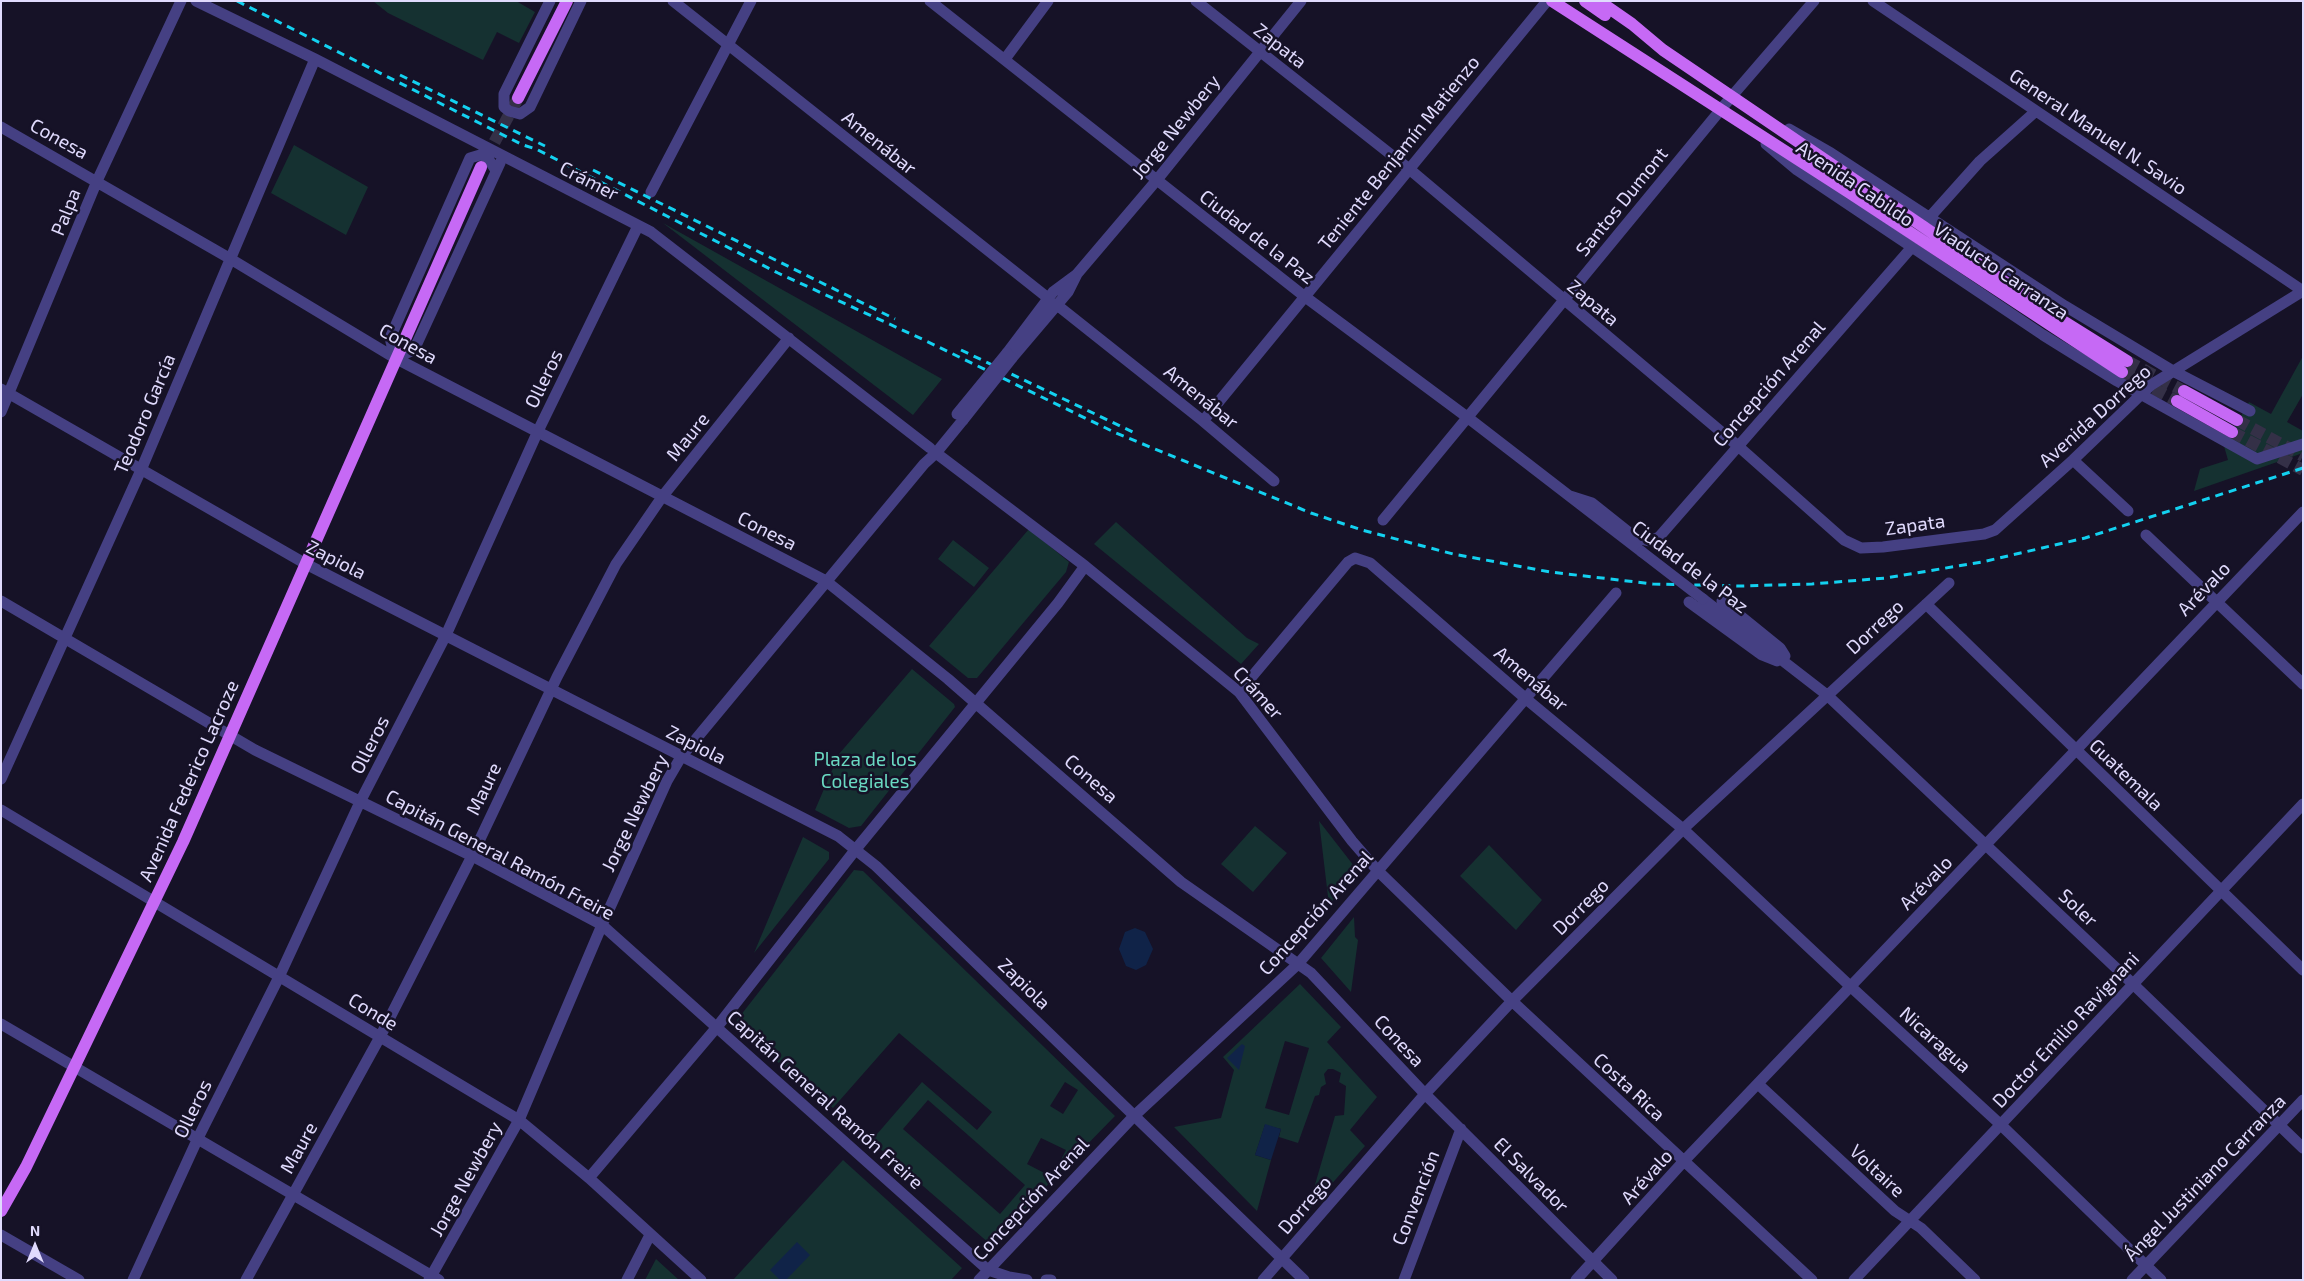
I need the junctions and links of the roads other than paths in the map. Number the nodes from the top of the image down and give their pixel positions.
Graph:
1 (181, 1) edge
2 (196, 1) edge
3 (537, 1) edge
4 (567, 1) edge
5 (581, 1) edge
6 (673, 1) edge
7 (751, 1) edge
8 (930, 1) edge
9 (1048, 1) edge
10 (1196, 1) edge
11 (1301, 1) edge
12 (1547, 1) edge
13 (1552, 1) edge
14 (1585, 1) edge
15 (1599, 1) edge
16 (1814, 1) edge
17 (1873, 1) edge
18 (549, 4) edge
19 (728, 44) junction
20 (1663, 50) junction
21 (1259, 52) junction
22 (1005, 59) junction
23 (316, 60) junction
24 (1732, 96) junction
25 (518, 98) tunnel mouth
26 (1747, 106) junction
27 (1721, 109) junction
28 (2036, 112) junction
29 (1734, 118) junction
30 (1, 127) edge
31 (506, 159) junction
32 (481, 167) tunnel mouth
33 (1408, 168) junction
34 (496, 169) junction
35 (97, 181) junction
36 (1156, 181) junction
37 (651, 192) dead end
38 (1929, 218) junction
39 (638, 226) junction
40 (1912, 247) junction
41 (229, 258) junction
42 (2303, 291) edge
43 (1304, 296) junction
44 (1563, 301) junction
45 (1053, 302) junction
46 (789, 338) junction
47 (1010, 356) junction
48 (396, 358) junction
49 (2173, 371) junction
50 (6, 391) edge
51 (2140, 393) junction
52 (2180, 396) tunnel mouth
53 (2250, 411) dead end
54 (1, 412) edge
55 (1467, 417) junction
56 (1203, 421) junction
57 (2230, 430) junction
58 (538, 431) junction
59 (2303, 444) edge
60 (1738, 446) junction
61 (933, 451) junction
62 (2073, 460) junction
63 (141, 470) junction
64 (1274, 481) dead end
65 (1566, 495) junction
66 (662, 497) junction
67 (2128, 511) dead end
68 (2303, 512) edge
69 (1383, 520) dead end
70 (1995, 530) joint
71 (2146, 535) dead end
72 (1649, 541) joint
73 (306, 564) junction
74 (1085, 566) junction
75 (826, 581) junction
76 (1949, 583) dead end
77 (1616, 593) dead end
78 (1, 601) edge
79 (2216, 601) junction
80 (1689, 602) dead end
81 (1722, 602) dead end
82 (1926, 604) junction
83 (446, 635) junction
84 (64, 638) junction
85 (1793, 668) junction
86 (2303, 684) edge
87 (551, 689) junction
88 (1239, 692) junction
89 (1827, 695) junction
90 (1525, 698) junction
91 (975, 702) junction
92 (229, 736) junction
93 (2076, 751) junction
94 (681, 757) junction
95 (1, 780) edge
96 (360, 802) junction
97 (2303, 804) edge
98 (1, 810) edge
99 (1684, 829) junction
100 (1986, 845) junction
101 (856, 849) junction
102 (472, 856) junction
103 (1378, 871) junction
104 (2222, 892) junction
105 (155, 901) junction
106 (602, 925) junction
107 (1298, 964) junction
108 (2303, 970) edge
109 (278, 977) junction
110 (2133, 984) junction
111 (1850, 986) junction
112 (1512, 1001) junction
113 (1, 1024) edge
114 (718, 1027) junction
115 (380, 1037) junction
116 (74, 1066) junction
117 (1758, 1084) junction
118 (1425, 1094) junction
119 (2303, 1100) edge
120 (1134, 1116) junction
121 (519, 1120) junction
122 (2001, 1125) junction
123 (2279, 1125) junction
124 (1461, 1129) junction
125 (198, 1138) junction
126 (2303, 1148) edge
127 (1683, 1162) junction
128 (589, 1178) junction
129 (294, 1193) junction
130 (1, 1211) edge
131 (1908, 1220) junction
132 (1, 1235) edge
133 (650, 1235) junction
134 (1281, 1259) junction
135 (1593, 1262) junction
136 (2146, 1265) junction
137 (988, 1270) junction
138 (433, 1278) edge
139 (79, 1280) edge
140 (133, 1280) edge
141 (246, 1280) edge
142 (628, 1280) edge
143 (701, 1280) edge
144 (979, 1280) edge
145 (1027, 1280) edge
146 (1046, 1280) edge
147 (1051, 1280) edge
148 (1263, 1280) edge
149 (1304, 1280) edge
150 (1404, 1280) edge
151 (1576, 1280) edge
152 (1612, 1280) edge
153 (1812, 1280) edge
154 (1854, 1280) edge
155 (1976, 1280) edge
156 (2132, 1280) edge
157 (2161, 1280) edge

1 - 35 street, Palpa
2 - 23 street, Crámer
3 - 18 street
4 - 25 main road
5 - 18 street
6 - 19 street, Amenábar
7 - 19 street
8 - 22 street, Ciudad de la Paz
9 - 22 street
10 - 21 street, Zapata
11 - 21 street, Jorge Newbery
12 - 33 street, Teniente Benjamín Matienzo
13 - 27 main road, Avenida Cabildo
14 - 20 main road
15 - 20 main road, Avenida Cabildo
16 - 24 street, Santos Dumont
17 - 28 street, General Manuel N. Savio
19 - 37 street
19 - 45 street, Amenábar
20 - 24 main road, Avenida Cabildo
21 - 33 street, Zapata
21 - 36 street, Jorge Newbery
22 - 36 street, Ciudad de la Paz
23 - 31 street, Crámer
23 - 41 street, Teodoro García
24 - 26 main road, Avenida Cabildo
24 - 27 street, Santos Dumont
26 - 29 main road, Viaducto Carranza
26 - 38 street, Avenida Cabildo
27 - 29 main road, Avenida Cabildo
27 - 44 street, Santos Dumont
28 - 38 street
28 - 42 street, General Manuel N. Savio
29 - 40 street, Avenida Cabildo
30 - 35 street, Conesa
31 - 34 street
31 - 39 street, Crámer
32 - 48 main road, Avenida Federico Lacroze
33 - 43 street, Teniente Benjamín Matienzo
33 - 44 street, Zapata
34 - 48 street
34 - 48 street
35 - 41 street, Conesa
35 - 50 street, Palpa
36 - 43 street, Ciudad de la Paz
36 - 45 street, Jorge Newbery
38 - 49 street, Avenida Cabildo
39 - 46 street, Crámer
39 - 58 street, Olleros
40 - 51 street, Avenida Cabildo
40 - 60 street, Concepción Arenal
41 - 48 street, Conesa
41 - 63 street, Teodoro García
42 - 49 street, Avenida Dorrego
43 - 55 street, Ciudad de la Paz
43 - 56 street, Teniente Benjamín Matienzo
44 - 55 street, Santos Dumont
44 - 60 street, Zapata
45 - 47 street
45 - 47 street
45 - 56 street, Amenábar
46 - 61 street, Crámer
46 - 66 street, Maure
47 - 61 street, Jorge Newbery, bridge
48 - 58 street, Conesa
48 - 73 main road, Avenida Federico Lacroze
49 - 51 street, Avenida Dorrego
49 - 53 street, Avenida Cabildo
50 - 54 street, Palpa
50 - 63 street, Zapiola
51 - 57 street, Avenida Cabildo
51 - 62 street, Avenida Dorrego
52 - 57 main road
55 - 65 street, Ciudad de la Paz
55 - 69 street, Santos Dumont
56 - 64 street, Amenábar
57 - 59 street, Avenida Cabildo
58 - 66 street, Conesa
58 - 83 street, Olleros
60 - 70 street, Zapata
60 - 72 street, Concepción Arenal
61 - 74 street, Crámer
61 - 75 street, Jorge Newbery
62 - 67 street
62 - 70 street, Avenida Dorrego
63 - 73 street, Zapiola
63 - 84 street, Teodoro García
65 - 72 street, Ciudad de la Paz
65 - 85 street, Ciudad de la Paz, bridge
66 - 75 street, Conesa
66 - 87 street, Maure
68 - 79 street, Arévalo
71 - 79 street
73 - 83 street, Zapiola
73 - 92 main road, Avenida Federico Lacroze
74 - 88 street, Crámer
74 - 91 street
75 - 91 street, Conesa
75 - 94 street, Jorge Newbery
76 - 82 street, Dorrego
77 - 90 street, Concepción Arenal
78 - 84 street, Capitán General Ramón Freire
79 - 86 street
79 - 93 street, Arévalo
80 - 85 street, Ciudad de la Paz
81 - 85 street, Ciudad de la Paz
82 - 89 street, Dorrego
82 - 93 street, Guatemala
83 - 87 street, Zapiola
83 - 96 street, Olleros
84 - 92 street, Capitán General Ramón Freire
84 - 95 street, Teodoro García
85 - 89 street, Ciudad de la Paz
87 - 94 street, Zapiola
87 - 102 street, Maure
88 - 90 street, Amenábar
88 - 103 street, Crámer
89 - 99 street, Dorrego
89 - 100 street, Soler
90 - 99 street, Amenábar
90 - 103 street, Concepción Arenal
91 - 101 street
91 - 107 street, Conesa
92 - 96 street, Capitán General Ramón Freire
92 - 105 main road, Avenida Federico Lacroze
93 - 100 street, Arévalo
93 - 104 street, Guatemala
94 - 101 street, Zapiola
94 - 106 street, Jorge Newbery
96 - 102 street, Capitán General Ramón Freire
96 - 109 street, Olleros
97 - 104 street, Doctor Emilio Ravignani
98 - 105 street, Conde
99 - 111 street, Nicaragua
99 - 112 street, Dorrego
100 - 110 street, Soler
100 - 111 street, Arévalo
101 - 114 street
101 - 120 street, Zapiola
102 - 106 street, Capitán General Ramón Freire
102 - 115 street, Maure
103 - 107 street, Concepción Arenal
103 - 112 street, Crámer
104 - 108 street, Guatemala
104 - 110 street, Doctor Emilio Ravignani
105 - 109 street, Conde
105 - 116 main road, Avenida Federico Lacroze
106 - 114 street, Capitán General Ramón Freire
106 - 121 street, Jorge Newbery
107 - 118 street, Conesa
107 - 120 street, Concepción Arenal
109 - 115 street, Conde
109 - 125 street, Olleros
110 - 122 street, Doctor Emilio Ravignani
110 - 123 street, Soler
111 - 117 street, Arévalo
111 - 122 street, Nicaragua
112 - 118 street, Dorrego
112 - 127 street, Costa Rica
113 - 116 street
114 - 128 street
114 - 137 street, Capitán General Ramón Freire
115 - 121 street, Conde
115 - 129 street, Maure
116 - 125 street
116 - 130 main road, Avenida Federico Lacroze
117 - 127 street, Arévalo
117 - 131 street, Voltaire
118 - 124 street, El Salvador
118 - 134 street, Dorrego
119 - 123 street, Ángel Justiniano Carranza
120 - 134 street, Zapiola
120 - 137 street, Concepción Arenal
121 - 128 street, Conde
121 - 138 street, Jorge Newbery
122 - 131 street, Doctor Emilio Ravignani
122 - 136 street, Nicaragua
123 - 126 street, Soler
123 - 136 street, Ángel Justiniano Carranza
124 - 135 street, El Salvador
124 - 150 street, Convención
125 - 129 street
125 - 140 street, Olleros
127 - 135 street, Arévalo
127 - 153 street, Costa Rica
128 - 133 street, Conde
129 - 138 street
129 - 141 street, Maure
131 - 154 street, Doctor Emilio Ravignani
131 - 155 street, Voltaire
132 - 139 street
133 - 142 street
133 - 143 street, Conde
134 - 148 street, Dorrego
134 - 149 street, Zapiola
135 - 151 street, Arévalo
135 - 152 street, El Salvador
136 - 156 street, Ángel Justiniano Carranza
136 - 157 street, Nicaragua
137 - 144 street, Concepción Arenal
137 - 145 street, Capitán General Ramón Freire
146 - 147 street

